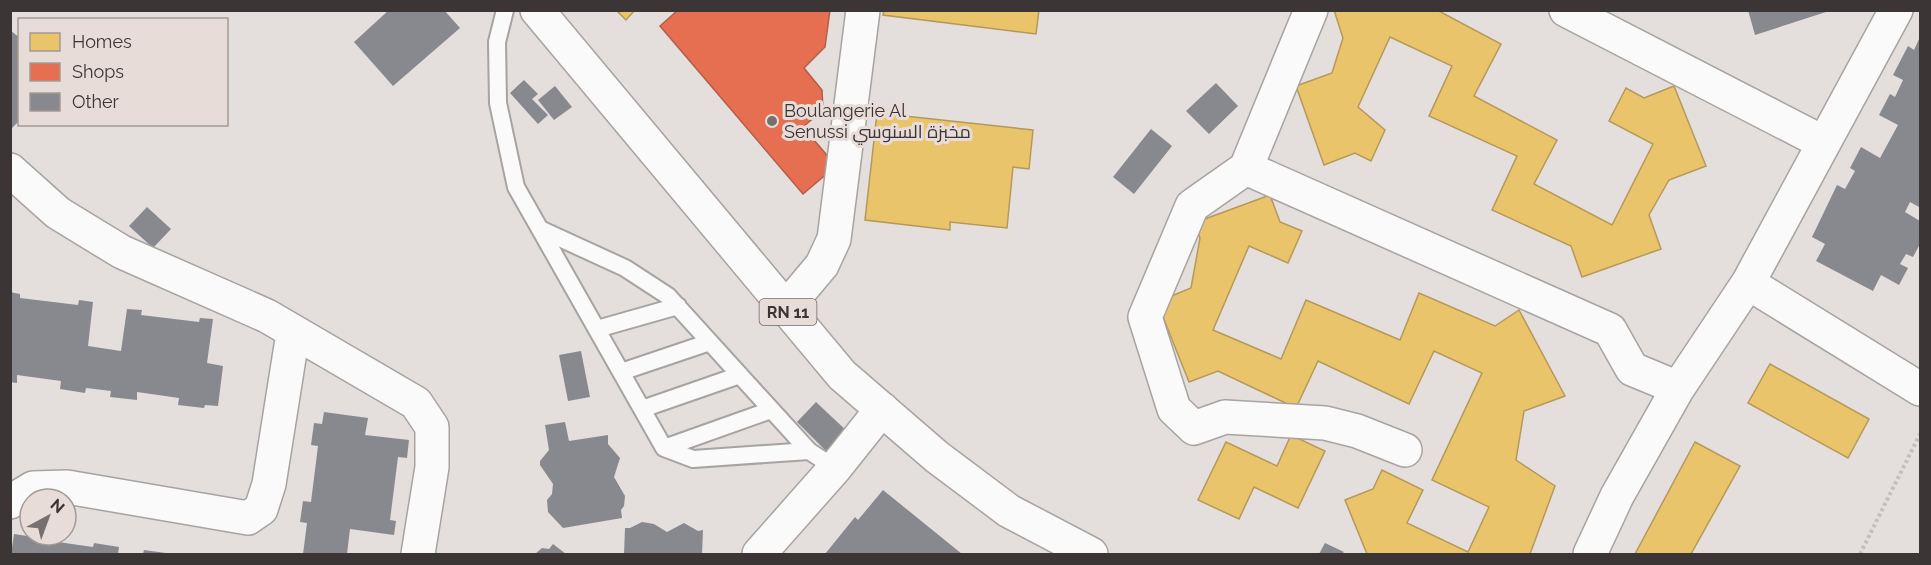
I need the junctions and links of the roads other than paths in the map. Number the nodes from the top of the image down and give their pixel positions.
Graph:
1 (505, 10) edge
2 (537, 10) edge
3 (863, 10) edge
4 (1311, 10) edge
5 (1566, 10) edge
6 (1896, 10) edge
7 (1824, 143) junction
8 (1246, 168) junction
9 (10, 170) edge
10 (540, 229) junction
11 (1748, 283) junction
12 (678, 306) junction
13 (785, 309) junction
14 (597, 329) junction
15 (292, 333) junction
16 (710, 342) junction
17 (621, 372) junction
18 (740, 375) junction
19 (1678, 388) junction
20 (1920, 389) edge
21 (642, 409) junction
22 (771, 410) junction
23 (882, 410) junction
24 (664, 448) junction
25 (1405, 450) dead end
26 (822, 460) junction
27 (10, 502) edge
28 (1090, 554) edge
29 (418, 555) edge
30 (759, 555) edge
31 (1590, 555) edge

1 - 10 lane
2 - 13 street, RN 11
3 - 13 street
4 - 8 street
5 - 7 street
6 - 7 street
7 - 11 street
8 - 19 street
8 - 25 street
9 - 15 street
10 - 12 lane
10 - 14 lane
11 - 19 street
11 - 20 street
12 - 14 lane
12 - 16 lane
13 - 23 street, RN 11
14 - 17 lane
15 - 27 street
15 - 29 street
16 - 17 lane
16 - 18 lane
17 - 21 lane
18 - 21 lane
18 - 22 lane
19 - 31 street
21 - 24 lane
22 - 24 lane
22 - 26 lane
23 - 26 street
23 - 28 street, RN 11
24 - 26 lane
26 - 30 street

